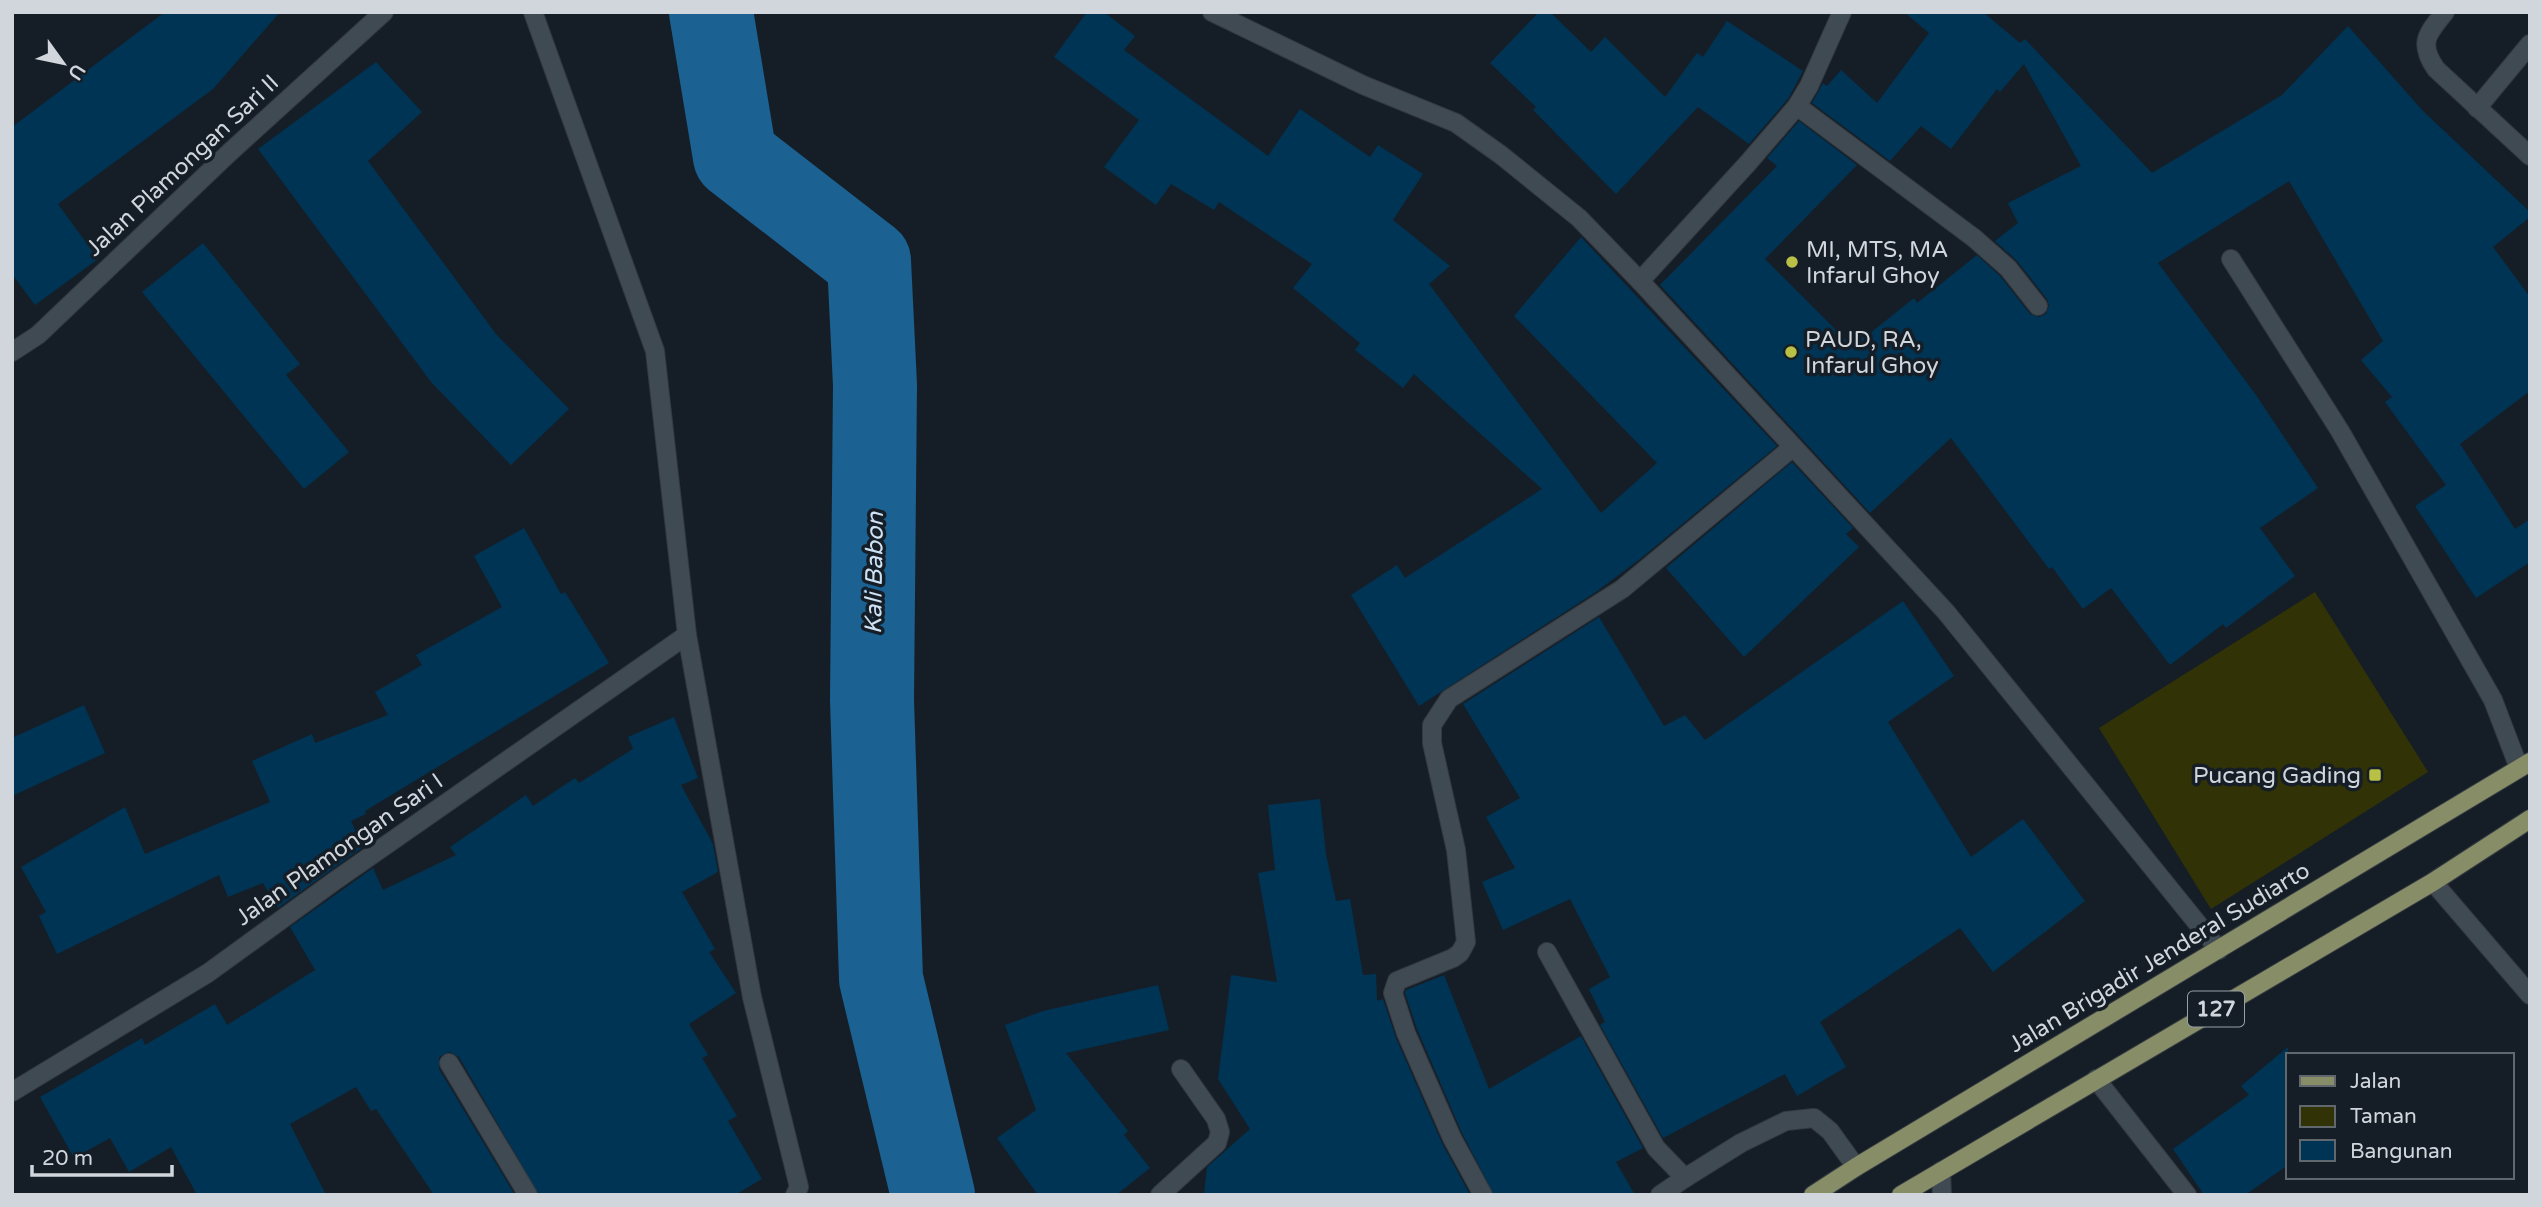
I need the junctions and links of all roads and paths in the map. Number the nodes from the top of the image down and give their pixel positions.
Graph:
1 (384, 12) edge
2 (533, 12) edge
3 (1212, 12) edge
4 (1842, 12) edge
5 (2445, 12) edge
6 (2530, 44) edge
7 (1797, 106) junction
8 (2477, 107) junction
9 (2530, 156) edge
10 (2231, 259) dead end
11 (1640, 281) junction
12 (2038, 306) dead end
13 (12, 352) edge
14 (1793, 447) junction
15 (687, 635) junction
16 (2524, 765) edge
17 (2530, 819) edge
18 (2433, 882) junction
19 (2218, 950) junction
20 (1547, 952) dead end
21 (2530, 995) edge
22 (449, 1063) dead end
23 (1181, 1069) dead end
24 (2096, 1080) junction
25 (12, 1092) edge
26 (1856, 1167) junction
27 (1941, 1171) junction
28 (1685, 1178) junction
29 (528, 1195) edge
30 (796, 1195) edge
31 (1160, 1195) edge
32 (1483, 1195) edge
33 (1660, 1195) edge
34 (1813, 1195) edge
35 (1900, 1195) edge
36 (1942, 1195) edge
37 (2187, 1195) edge

1 - 13 street, Jalan Plamongan Sari II
2 - 15 street
3 - 11 street
4 - 7 street
5 - 8 street
6 - 8 street
7 - 11 street
7 - 12 street
8 - 9 street
10 - 16 street
11 - 14 street
14 - 19 street
14 - 32 street
15 - 25 street, Jalan Plamongan Sari I
15 - 30 street
16 - 19 main road, Jalan Brigadir Jenderal Sudiarto / 127
17 - 18 main road, 127
18 - 21 street
18 - 24 main road, 127
19 - 26 main road, Jalan Brigadir Jenderal Sudiarto / 127
20 - 28 street
22 - 29 street
23 - 31 street
24 - 27 main road, 127
24 - 37 street
26 - 28 street
26 - 34 main road, Jalan Brigadir Jenderal Sudiarto / 127
27 - 35 main road, 127
27 - 36 street
28 - 33 street

